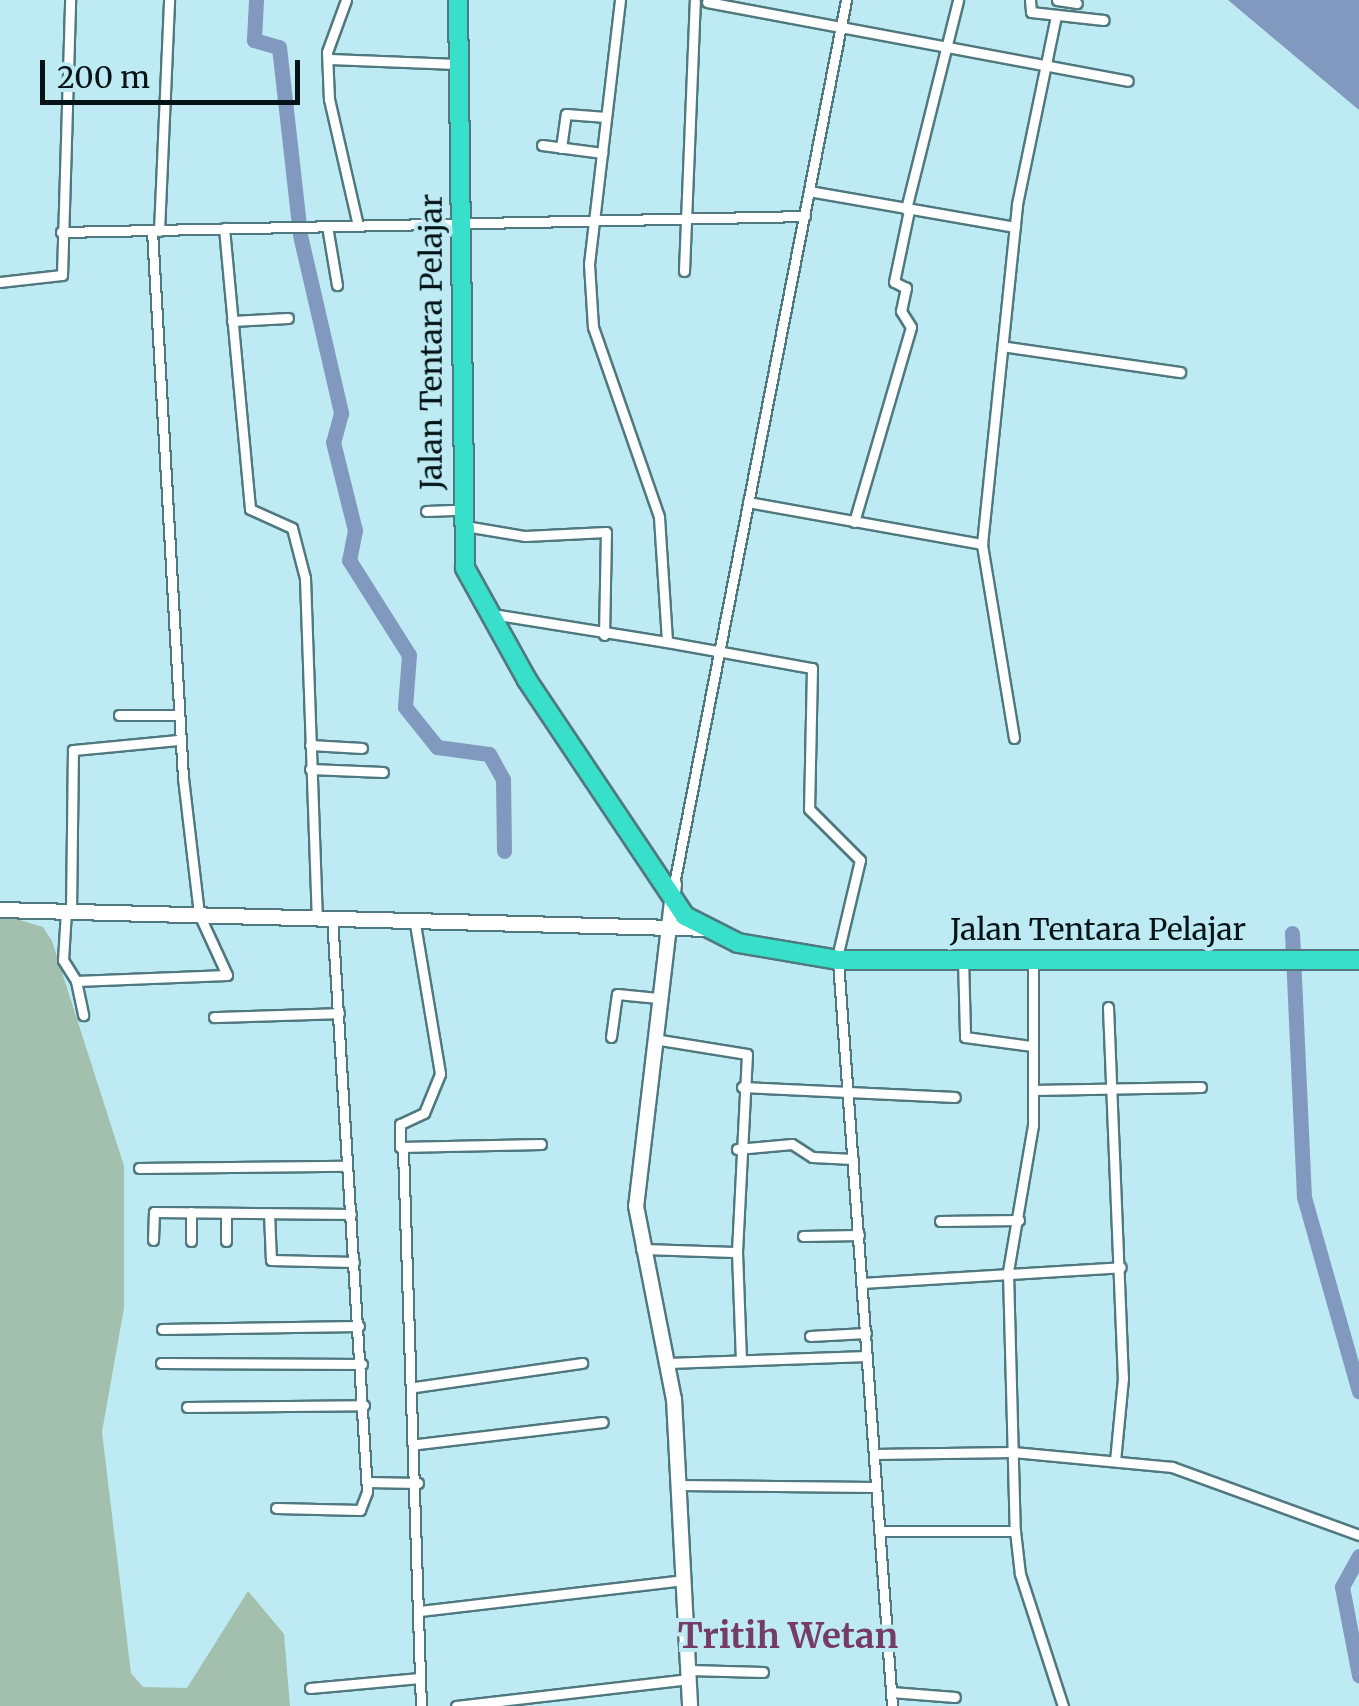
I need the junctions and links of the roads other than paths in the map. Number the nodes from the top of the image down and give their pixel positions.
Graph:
1 (70, 0) edge
2 (169, 0) edge
3 (346, 0) edge
4 (458, 0) edge
5 (620, 0) edge
6 (699, 0) edge
7 (846, 0) edge
8 (958, 0) edge
9 (1030, 0) edge
10 (1058, 0) edge
11 (1077, 3) dead end
12 (1056, 16) junction
13 (1104, 20) dead end
14 (840, 25) junction
15 (945, 50) junction
16 (328, 59) junction
17 (458, 64) junction
18 (1045, 68) junction
19 (1128, 80) dead end
20 (606, 117) junction
21 (542, 145) dead end
22 (561, 148) junction
23 (602, 153) junction
24 (809, 192) junction
25 (908, 210) junction
26 (685, 216) junction
27 (805, 216) junction
28 (594, 217) junction
29 (458, 224) junction
30 (327, 226) junction
31 (358, 226) junction
32 (1015, 226) junction
33 (224, 228) junction
34 (155, 231) junction
35 (61, 232) junction
36 (684, 272) dead end
37 (0, 282) edge
38 (337, 286) dead end
39 (288, 318) dead end
40 (232, 321) junction
41 (1008, 348) junction
42 (1180, 372) dead end
43 (748, 502) junction
44 (426, 511) dead end
45 (460, 518) junction
46 (854, 522) junction
47 (982, 544) junction
48 (488, 614) junction
49 (604, 634) junction
50 (666, 642) junction
51 (719, 652) junction
52 (120, 715) dead end
53 (177, 715) junction
54 (1014, 738) dead end
55 (179, 740) junction
56 (310, 745) junction
57 (362, 748) dead end
58 (310, 769) junction
59 (383, 772) dead end
60 (673, 892) junction
61 (0, 910) edge
62 (67, 911) junction
63 (199, 914) junction
64 (325, 916) junction
65 (414, 918) junction
66 (667, 928) junction
67 (711, 929) junction
68 (838, 955) junction
69 (1033, 955) junction
70 (963, 956) junction
71 (1359, 960) edge
72 (228, 974) junction
73 (76, 981) junction
74 (232, 985) dead end
75 (658, 998) junction
76 (1108, 1008) dead end
77 (338, 1013) junction
78 (82, 1015) dead end
79 (214, 1017) dead end
80 (611, 1036) dead end
81 (654, 1039) junction
82 (1032, 1046) junction
83 (742, 1087) junction
84 (1201, 1088) dead end
85 (1033, 1090) junction
86 (848, 1091) junction
87 (1113, 1091) junction
88 (956, 1097) dead end
89 (541, 1144) dead end
90 (738, 1149) junction
91 (403, 1150) junction
92 (853, 1159) junction
93 (348, 1166) junction
94 (139, 1168) dead end
95 (191, 1212) junction
96 (226, 1212) junction
97 (269, 1213) junction
98 (351, 1214) junction
99 (1019, 1220) junction
100 (940, 1222) dead end
101 (858, 1234) junction
102 (803, 1236) dead end
103 (154, 1240) dead end
104 (191, 1241) dead end
105 (226, 1241) dead end
106 (639, 1249) junction
107 (738, 1252) junction
108 (354, 1262) junction
109 (1121, 1267) junction
110 (1008, 1272) junction
111 (862, 1283) junction
112 (359, 1326) junction
113 (162, 1329) dead end
114 (866, 1332) junction
115 (810, 1336) dead end
116 (867, 1356) junction
117 (741, 1359) junction
118 (161, 1363) dead end
119 (582, 1363) dead end
120 (668, 1363) junction
121 (362, 1364) junction
122 (414, 1388) junction
123 (364, 1404) junction
124 (187, 1407) dead end
125 (603, 1422) dead end
126 (418, 1444) junction
127 (1014, 1452) junction
128 (874, 1454) junction
129 (1115, 1461) junction
130 (367, 1482) junction
131 (418, 1483) junction
132 (679, 1485) junction
133 (876, 1487) junction
134 (276, 1508) dead end
135 (879, 1530) junction
136 (1015, 1531) junction
137 (1359, 1535) edge
138 (684, 1580) junction
139 (420, 1611) junction
140 (763, 1672) dead end
141 (689, 1674) junction
142 (420, 1678) junction
143 (310, 1688) dead end
144 (891, 1692) junction
145 (955, 1697) dead end
146 (421, 1706) edge
147 (456, 1706) edge
148 (690, 1706) edge
149 (892, 1706) edge
150 (1063, 1706) edge

1 - 35 street
2 - 34 street
3 - 16 street
4 - 17 highway, Jalan Tentara Pelajar
5 - 20 street
6 - 14 street
6 - 26 street
7 - 14 street
8 - 15 street
9 - 12 street
10 - 11 street
12 - 13 street
12 - 18 street
14 - 15 street
14 - 24 street
15 - 18 street
15 - 25 street
16 - 17 street
16 - 31 street
17 - 29 highway, Jalan Tentara Pelajar
18 - 19 street
18 - 32 street
20 - 22 street
20 - 23 street
21 - 22 street
22 - 23 street
23 - 28 street
24 - 25 street
24 - 27 street
25 - 32 street
25 - 46 street
26 - 27 street
26 - 28 street
26 - 36 street
27 - 43 street
28 - 29 street
28 - 50 street
29 - 31 street
29 - 45 highway, Jalan Tentara Pelajar
30 - 31 street
30 - 33 street
30 - 38 street
32 - 41 street
33 - 34 street
33 - 40 street
34 - 35 street
34 - 53 street
35 - 37 street
39 - 40 street
40 - 56 street
41 - 42 street
41 - 47 street
43 - 46 street
43 - 51 street
44 - 45 street
45 - 48 highway, Jalan Tentara Pelajar
45 - 49 street
46 - 47 street
47 - 54 street
48 - 49 street
48 - 60 highway, Jalan Tentara Pelajar
49 - 50 street
50 - 51 street
51 - 60 street
51 - 68 street
52 - 53 street
53 - 55 street
55 - 62 street
55 - 63 street
56 - 57 street
56 - 58 street
58 - 59 street
58 - 64 street
60 - 66 street
60 - 67 highway, Jalan Tentara Pelajar
61 - 62 street
62 - 63 street
62 - 73 street
63 - 64 street
63 - 72 street
64 - 65 street
64 - 77 street
65 - 66 street
65 - 91 street
66 - 67 street
66 - 75 street
67 - 68 highway, Jalan Tentara Pelajar
68 - 70 highway, Jalan Tentara Pelajar
68 - 86 street
69 - 70 highway, Jalan Tentara Pelajar
69 - 71 highway, Jalan Tentara Pelajar
69 - 82 street
70 - 82 street
72 - 73 street
72 - 74 street
73 - 78 street
75 - 80 street
75 - 81 street
76 - 87 street
77 - 79 street
77 - 93 street
81 - 83 street
81 - 106 street
82 - 85 street
83 - 86 street
83 - 90 street
84 - 87 street
85 - 87 street
85 - 99 street
86 - 88 street
86 - 92 street
87 - 109 street
89 - 91 street
90 - 92 street
90 - 107 street
91 - 122 street
92 - 101 street
93 - 94 street
93 - 98 street
95 - 96 street
95 - 103 street
95 - 104 street
96 - 97 street
96 - 105 street
97 - 98 street
97 - 108 street
98 - 108 street
99 - 100 street
99 - 110 street
101 - 102 street
101 - 111 street
106 - 107 street
106 - 120 street
107 - 117 street
108 - 112 street
109 - 110 street
109 - 129 street
110 - 111 street
110 - 127 street
111 - 114 street
112 - 113 street
112 - 121 street
114 - 115 street
114 - 116 street
116 - 117 street
116 - 128 street
117 - 120 street
118 - 121 street
119 - 122 street
120 - 132 street
121 - 123 street
122 - 126 street
123 - 124 street
123 - 130 street
125 - 126 street
126 - 131 street
127 - 128 street
127 - 129 street
127 - 136 street
128 - 133 street
129 - 137 street
130 - 131 street
130 - 134 street
131 - 139 street
132 - 133 street
132 - 138 street
133 - 135 street
135 - 136 street
135 - 144 street
136 - 150 street
138 - 139 street
138 - 141 street
139 - 142 street
140 - 141 street
141 - 147 street
141 - 148 street
142 - 143 street
142 - 146 street
144 - 145 street
144 - 149 street

